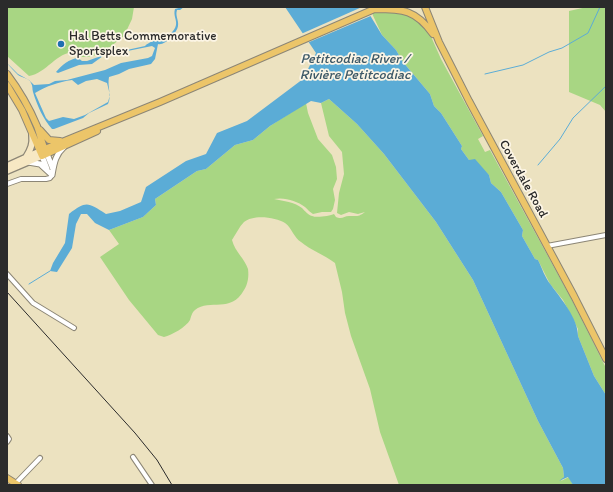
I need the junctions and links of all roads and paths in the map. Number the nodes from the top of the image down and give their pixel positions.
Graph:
1 (425, 7) edge
2 (429, 7) edge
3 (377, 8) edge
4 (431, 21) junction
5 (439, 42) junction
6 (7, 74) edge
7 (8, 88) edge
8 (18, 88) junction
9 (37, 126) junction
10 (32, 131) junction
11 (64, 144) junction
12 (42, 154) junction
13 (27, 159) junction
14 (7, 166) edge
15 (7, 172) edge
16 (51, 172) junction
17 (7, 184) edge
18 (606, 235) edge
19 (547, 246) junction
20 (7, 274) edge
21 (74, 328) dead end
22 (605, 356) edge
23 (133, 457) dead end
24 (40, 458) dead end
25 (7, 478) edge
26 (17, 484) edge
27 (152, 485) edge

1 - 4 main road, Coverdale Road
2 - 4 main road
3 - 5 main road
3 - 11 main road
4 - 5 main road, Coverdale Road
5 - 19 main road, Coverdale Road
6 - 8 main road
7 - 8 street
7 - 10 main road
8 - 9 main road
9 - 11 main road
9 - 12 main road
10 - 12 main road
10 - 13 main road
11 - 12 main road
11 - 16 street
12 - 13 main road
12 - 16 street
13 - 14 main road
13 - 15 main road
13 - 16 street
16 - 17 street
18 - 19 street
19 - 22 main road, Coverdale Road
20 - 21 street
23 - 27 street
24 - 26 street
25 - 26 main road

